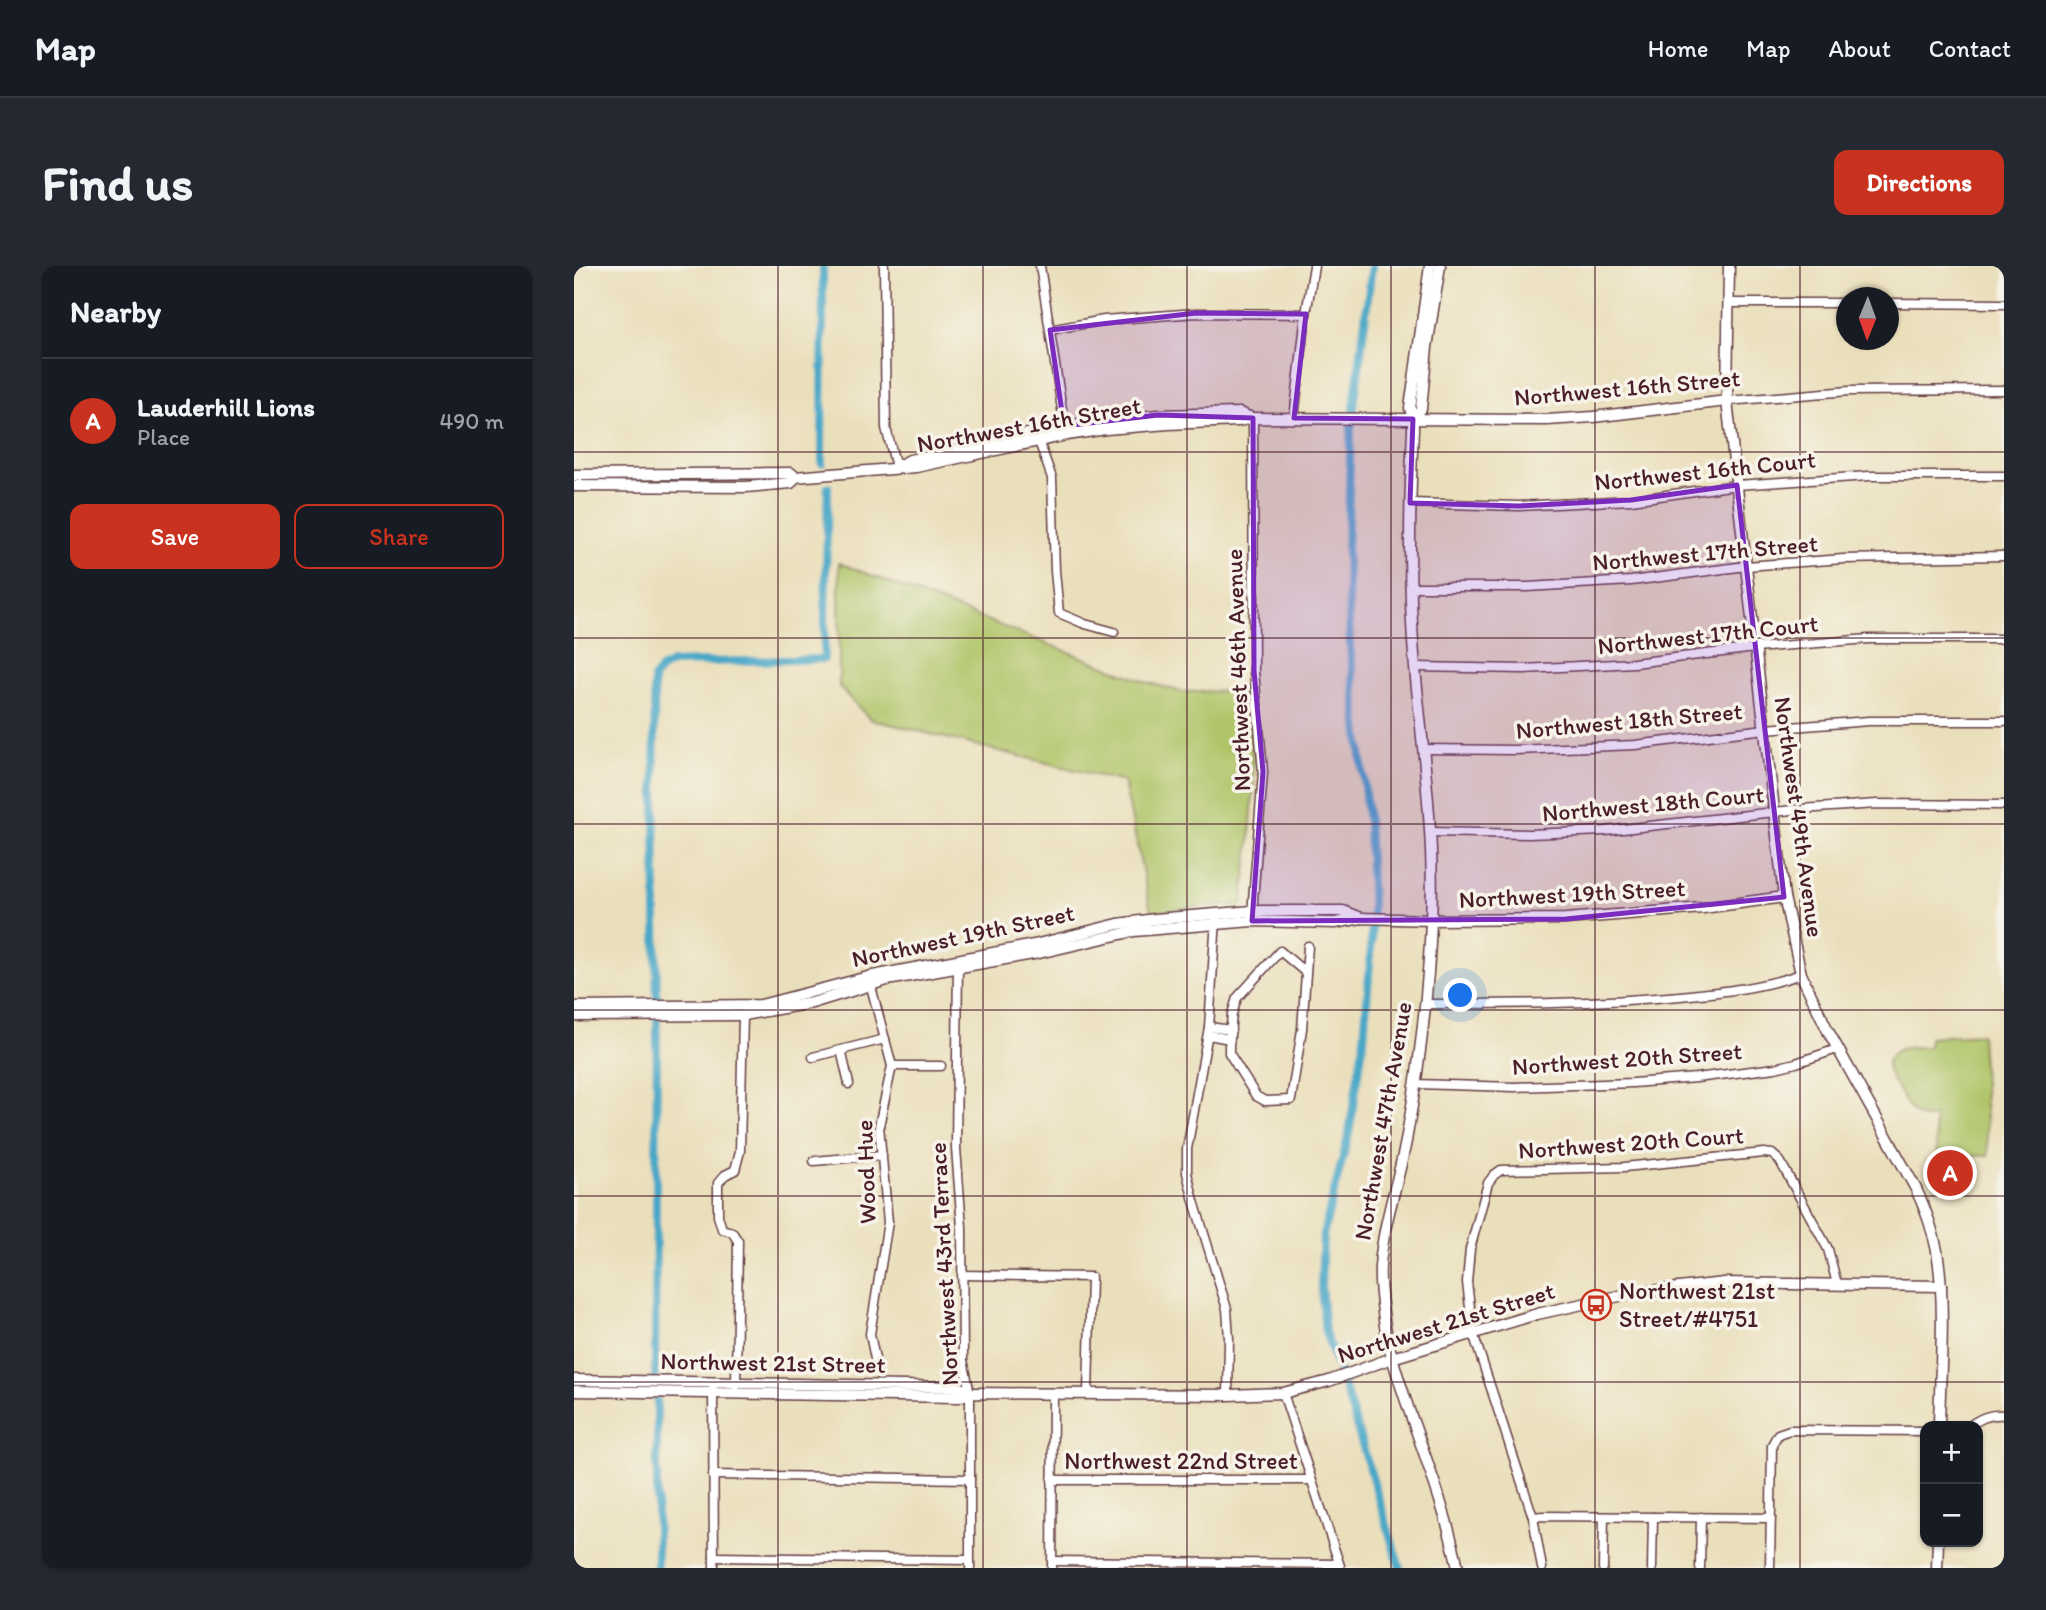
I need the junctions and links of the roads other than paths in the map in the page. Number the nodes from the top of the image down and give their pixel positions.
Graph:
1 (884, 266) edge
2 (1040, 266) edge
3 (1314, 266) edge
4 (1430, 266) edge
5 (1440, 266) edge
6 (1729, 266) edge
7 (1729, 303) junction
8 (1836, 303) edge
9 (1899, 303) edge
10 (2004, 304) edge
11 (1306, 314) junction
12 (1050, 330) junction
13 (1422, 346) junction
14 (2004, 390) edge
15 (1727, 401) junction
16 (1253, 418) junction
17 (1294, 418) junction
18 (1413, 419) junction
19 (1066, 431) junction
20 (1037, 437) junction
21 (896, 467) junction
22 (574, 475) edge
23 (588, 475) junction
24 (2004, 475) edge
25 (795, 477) junction
26 (1737, 485) junction
27 (574, 486) edge
28 (588, 486) junction
29 (1410, 503) junction
30 (2004, 556) edge
31 (1746, 566) junction
32 (1410, 587) junction
33 (1114, 632) dead end
34 (2004, 639) edge
35 (1755, 648) junction
36 (1415, 667) junction
37 (2004, 721) edge
38 (1765, 729) junction
39 (1424, 749) junction
40 (2004, 805) edge
41 (1774, 812) junction
42 (1430, 832) junction
43 (1784, 897) junction
44 (1252, 916) junction
45 (1216, 918) junction
46 (1432, 920) junction
47 (1308, 946) dead end
48 (958, 962) junction
49 (1305, 972) junction
50 (1801, 974) junction
51 (870, 981) junction
52 (1426, 1004) junction
53 (574, 1007) edge
54 (641, 1011) junction
55 (672, 1011) junction
56 (743, 1015) junction
57 (574, 1016) edge
58 (1208, 1031) junction
59 (1230, 1035) junction
60 (885, 1039) junction
61 (1838, 1049) junction
62 (841, 1050) junction
63 (813, 1057) dead end
64 (892, 1066) junction
65 (941, 1066) dead end
66 (849, 1084) dead end
67 (1416, 1084) junction
68 (882, 1155) junction
69 (814, 1161) dead end
70 (962, 1275) junction
71 (1837, 1284) junction
72 (1941, 1286) junction
73 (1473, 1333) junction
74 (1392, 1358) junction
75 (877, 1369) dead end
76 (574, 1380) edge
77 (713, 1388) junction
78 (736, 1388) junction
79 (574, 1391) edge
80 (970, 1393) junction
81 (1283, 1393) junction
82 (1053, 1394) junction
83 (1088, 1394) junction
84 (1228, 1395) junction
85 (2004, 1415) edge
86 (1939, 1421) edge
87 (1976, 1421) edge
88 (1920, 1431) edge
89 (713, 1475) junction
90 (970, 1479) junction
91 (1052, 1480) junction
92 (1311, 1480) junction
93 (1533, 1517) junction
94 (1604, 1517) junction
95 (1653, 1517) junction
96 (1701, 1517) junction
97 (1771, 1518) junction
98 (1938, 1547) edge
99 (714, 1557) junction
100 (970, 1564) edge
101 (1053, 1565) edge
102 (1339, 1566) edge
103 (714, 1568) edge
104 (1458, 1568) edge
105 (1542, 1568) edge
106 (1603, 1568) edge
107 (1652, 1568) edge
108 (1700, 1568) edge
109 (1770, 1568) edge
110 (1937, 1568) edge

1 - 21 street
2 - 12 street
3 - 11 street
4 - 13 street, Northwest 47th Avenue
5 - 13 street, Northwest 47th Avenue
6 - 7 street, Northwest 49th Avenue
7 - 8 street
7 - 15 street, Northwest 49th Avenue
9 - 10 street
11 - 12 street
11 - 17 street
12 - 19 street
13 - 18 street, Northwest 47th Avenue
14 - 15 street, Northwest 16th Street
15 - 18 street, Northwest 16th Street
15 - 26 street, Northwest 49th Avenue
16 - 17 street, Northwest 16th Street
16 - 19 street, Northwest 16th Street
16 - 44 street, Northwest 46th Avenue
17 - 18 street, Northwest 16th Street
18 - 29 street, Northwest 47th Avenue
19 - 20 street, Northwest 16th Street
20 - 21 street, Northwest 16th Street
20 - 33 street
21 - 25 street, Northwest 16th Street
22 - 23 street, Northwest 16th Street
23 - 25 street, Northwest 16th Street
23 - 28 street
24 - 26 street, Northwest 16th Court
25 - 28 street, Northwest 16th Street
26 - 29 street, Northwest 16th Court
26 - 31 street, Northwest 49th Avenue
27 - 28 street, Northwest 16th Street
29 - 32 street, Northwest 47th Avenue
30 - 31 street, Northwest 17th Street
31 - 32 street, Northwest 17th Street
31 - 35 street, Northwest 49th Avenue
32 - 36 street, Northwest 47th Avenue
34 - 35 street, Northwest 17th Court
35 - 36 street, Northwest 17th Court
35 - 38 street, Northwest 49th Avenue
36 - 39 street, Northwest 47th Avenue
37 - 38 street, Northwest 18th Street
38 - 39 street, Northwest 18th Street
38 - 41 street, Northwest 49th Avenue
39 - 42 street, Northwest 47th Avenue
40 - 41 street, Northwest 18th Court
41 - 42 street, Northwest 18th Court
41 - 43 street, Northwest 49th Avenue
42 - 46 street, Northwest 47th Avenue
43 - 46 street, Northwest 19th Street
43 - 50 street, Northwest 49th Avenue
44 - 45 street, Northwest 19th Street
44 - 46 street, Northwest 19th Street
45 - 48 street, Northwest 19th Street
45 - 58 street
46 - 52 street, Northwest 47th Avenue
47 - 49 street
48 - 51 street, Northwest 19th Street
48 - 70 street, Northwest 43rd Terrace
49 - 59 street
49 - 59 street
50 - 52 street
50 - 61 street, Northwest 49th Avenue
51 - 55 street, Northwest 19th Street
51 - 56 street, Northwest 19th Street
51 - 60 street, Wood Hue
52 - 67 street, Northwest 47th Avenue
53 - 54 street, Northwest 19th Street
54 - 55 street, Northwest 19th Street
54 - 57 street, Northwest 19th Street
55 - 56 street, Northwest 19th Street
56 - 78 street
58 - 59 street
58 - 84 street
60 - 62 street
60 - 64 street, Wood Hue
61 - 67 street, Northwest 20th Street
61 - 72 street, Northwest 49th Avenue
62 - 63 street
62 - 66 street
64 - 65 street
64 - 68 street, Wood Hue
67 - 74 street, Northwest 47th Avenue
68 - 69 street
68 - 75 street, Wood Hue
70 - 80 street, Northwest 43rd Terrace
70 - 83 street
71 - 72 street, Northwest 21st Street
71 - 73 street, Northwest 21st Street
71 - 73 street, Northwest 20th Court
72 - 86 street, Northwest 49th Avenue
73 - 74 street, Northwest 21st Street
73 - 93 street
74 - 81 street, Northwest 21st Street
74 - 104 street, Northwest 47th Avenue
76 - 77 street, Northwest 21st Street
77 - 78 street, Northwest 21st Street
77 - 79 street, Northwest 21st Street
77 - 89 street
78 - 80 street, Northwest 21st Street
80 - 82 street, Northwest 21st Street
80 - 90 street, Northwest 43rd Terrace
81 - 84 street, Northwest 21st Street
81 - 92 street
82 - 83 street, Northwest 21st Street
82 - 91 street
83 - 84 street, Northwest 21st Street
85 - 87 street
88 - 97 street
89 - 90 street
89 - 99 street
90 - 100 street, Northwest 43rd Terrace
91 - 92 street, Northwest 22nd Street
91 - 101 street
92 - 102 street
93 - 94 street
93 - 105 street
94 - 95 street
94 - 106 street
95 - 96 street
95 - 107 street
96 - 97 street
96 - 108 street
97 - 109 street
98 - 110 street
99 - 100 street
99 - 103 street
101 - 102 street

